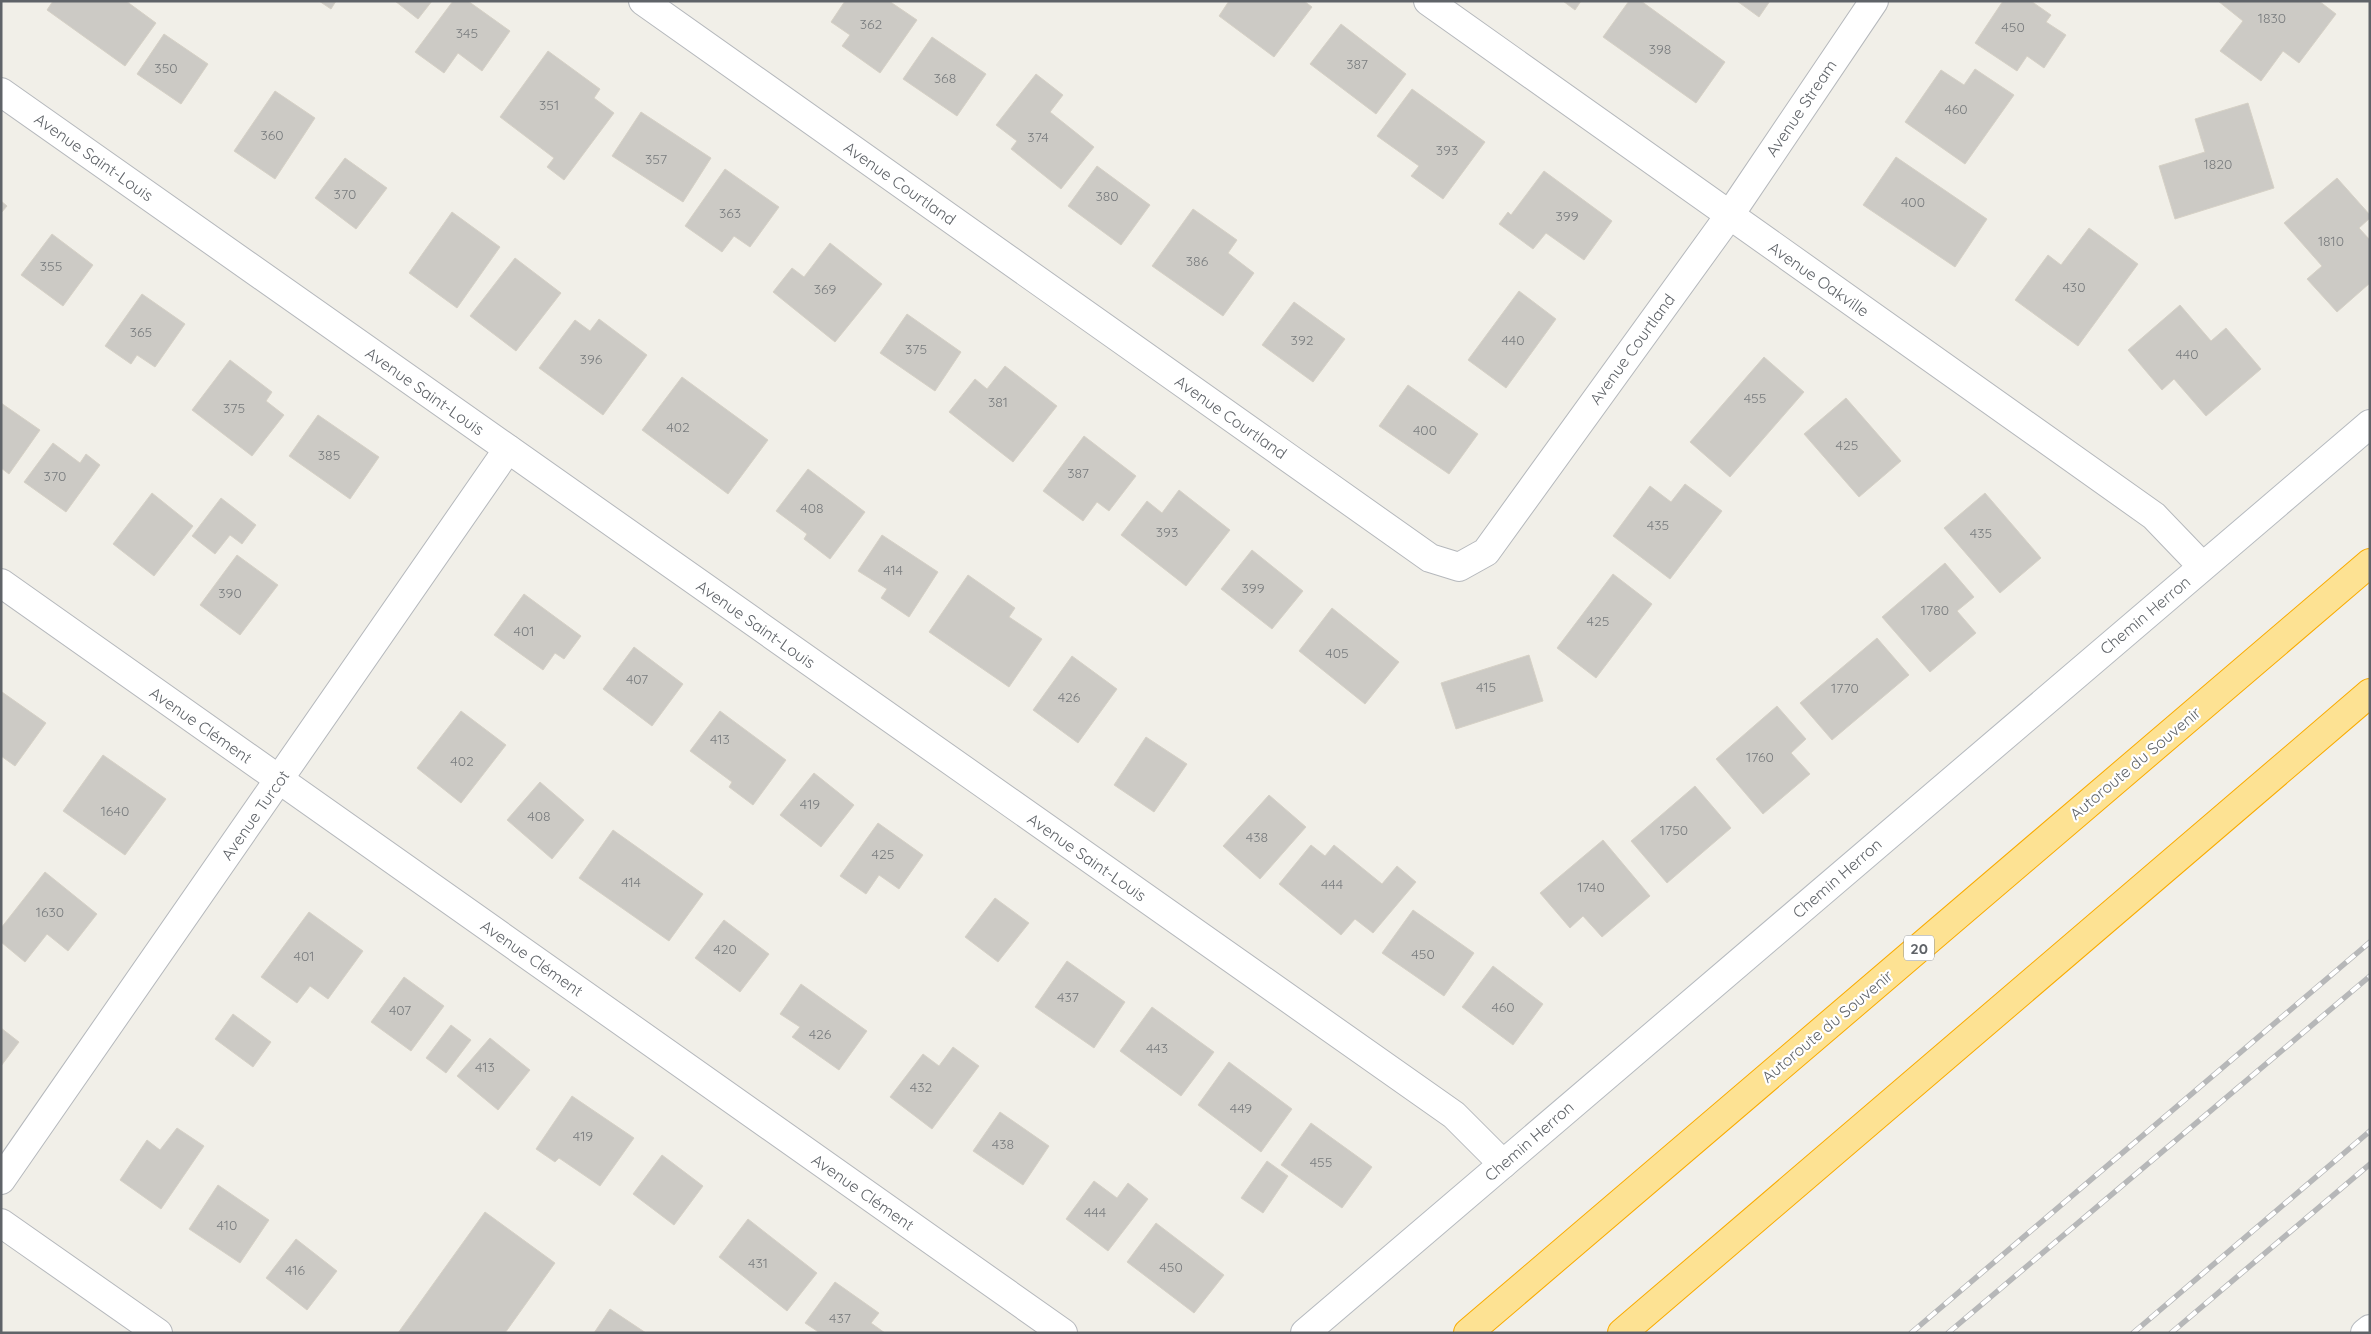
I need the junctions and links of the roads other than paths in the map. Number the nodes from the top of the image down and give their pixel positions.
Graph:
1 (643, 1) edge
2 (1428, 1) edge
3 (1874, 1) edge
4 (1, 92) edge
5 (1729, 216) junction
6 (2370, 424) edge
7 (508, 449) junction
8 (2370, 563) edge
9 (2202, 566) junction
10 (1, 583) edge
11 (2370, 693) edge
12 (280, 781) junction
13 (1503, 1164) junction
14 (1, 1180) edge
15 (1, 1224) edge
16 (2370, 1329) edge
17 (158, 1333) edge
18 (1063, 1333) edge
19 (1305, 1333) edge
20 (1468, 1333) edge
21 (1622, 1333) edge
22 (2365, 1333) edge

1 - 5 street, Avenue Courtland
2 - 5 street, Avenue Oakville
3 - 5 street, Avenue Stream
4 - 7 street, Avenue Saint-Louis
5 - 9 street, Avenue Oakville
6 - 9 street, Chemin Herron
7 - 12 street, Avenue Turcot
7 - 13 street, Avenue Saint-Louis
8 - 20 highway, Autoroute du Souvenir / 20
9 - 13 street, Chemin Herron
10 - 12 street, Avenue Clément
11 - 21 highway
12 - 14 street, Avenue Turcot
12 - 18 street, Avenue Clément
13 - 19 street, Chemin Herron
15 - 17 street
16 - 22 street

